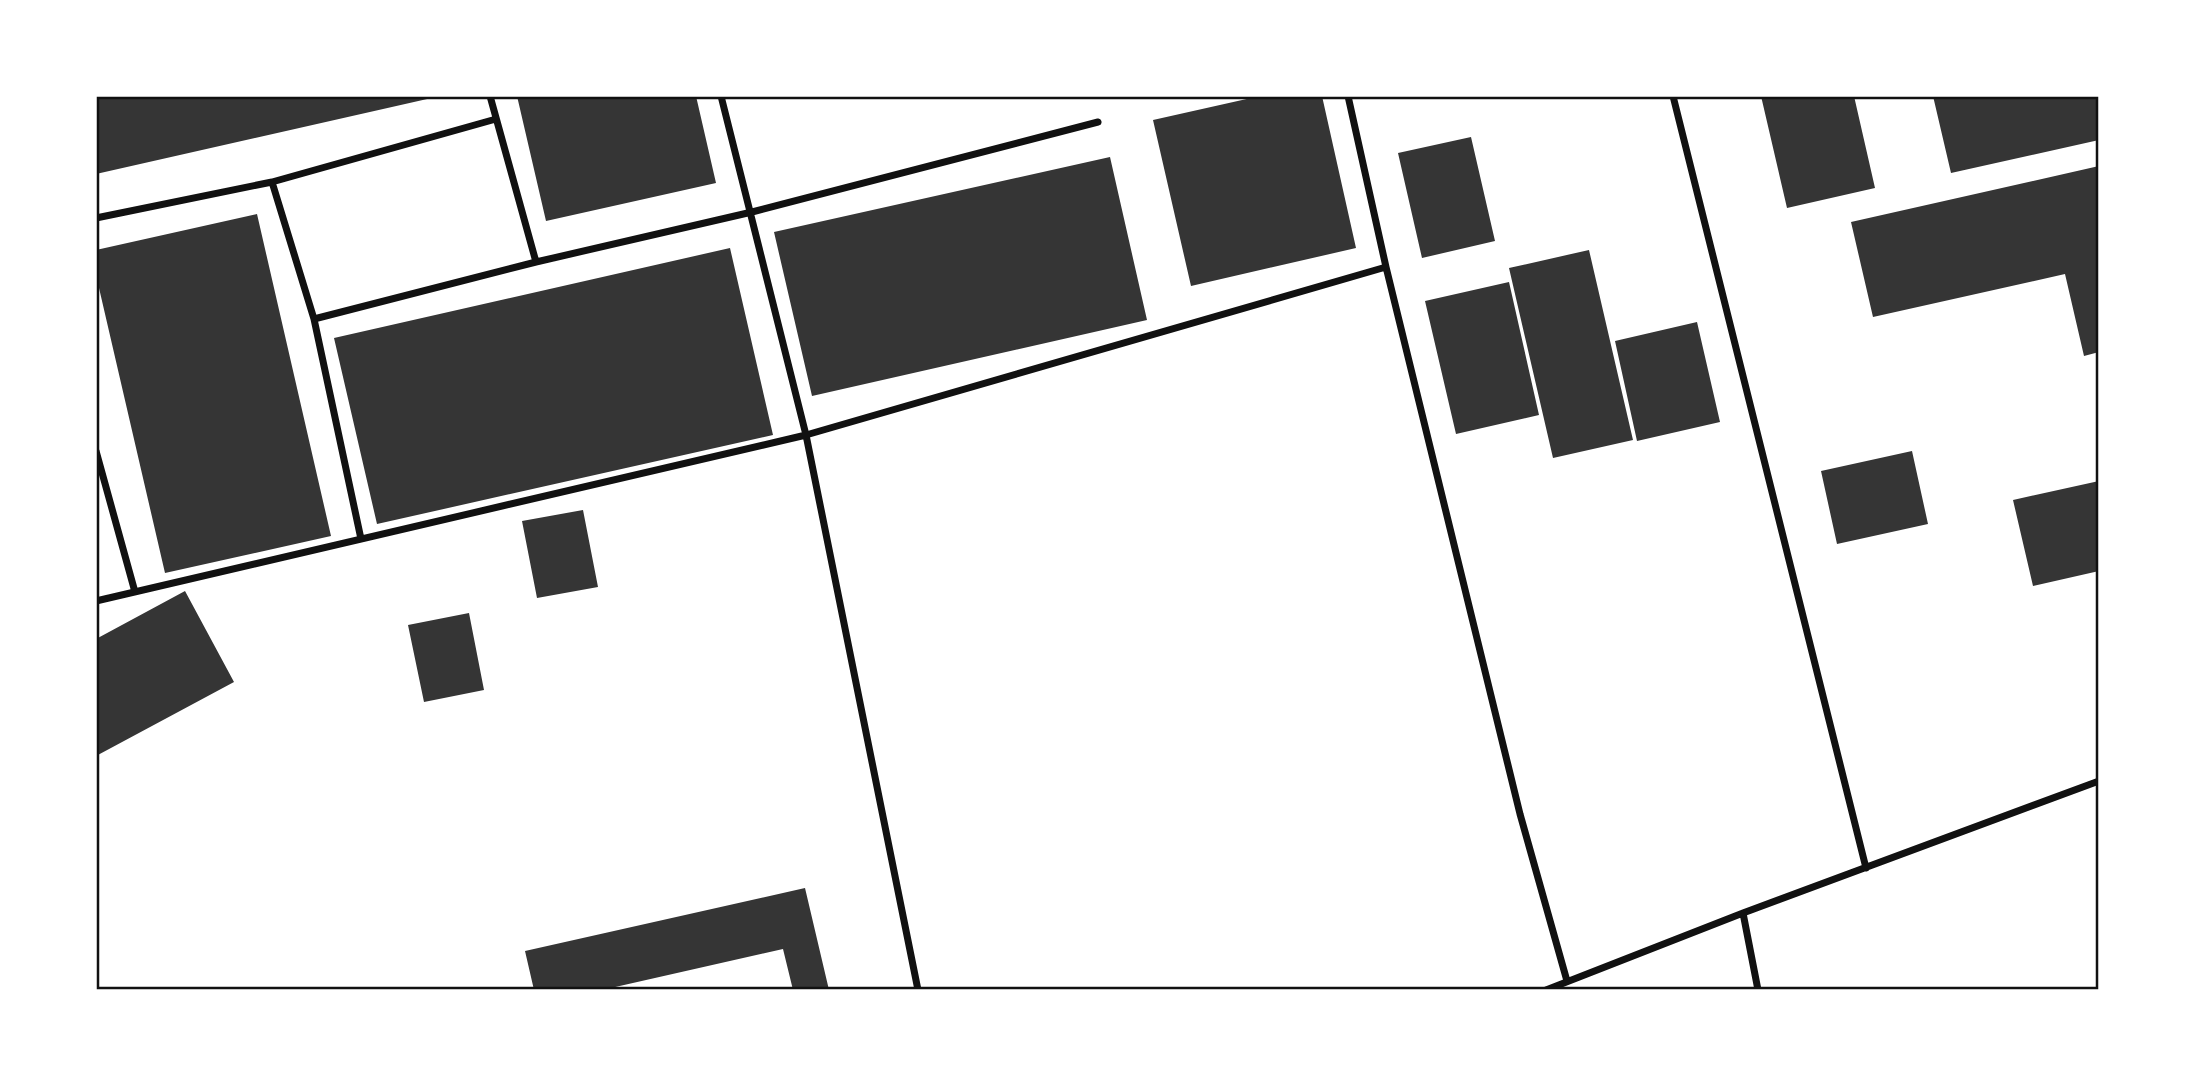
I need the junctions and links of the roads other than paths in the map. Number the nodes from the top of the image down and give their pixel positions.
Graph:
1 (490, 96) edge
2 (721, 96) edge
3 (1348, 96) edge
4 (1673, 96) edge
5 (496, 119) junction
6 (1098, 122) dead end
7 (272, 182) junction
8 (752, 212) junction
9 (96, 218) edge
10 (536, 262) junction
11 (1386, 267) junction
12 (314, 319) junction
13 (806, 435) junction
14 (96, 451) edge
15 (361, 539) junction
16 (135, 592) junction
17 (96, 601) edge
18 (2099, 781) edge
19 (1866, 868) junction
20 (1743, 913) junction
21 (1567, 981) junction
22 (918, 990) edge
23 (1546, 990) edge
24 (1758, 990) edge

1 - 5 street
2 - 8 street
3 - 11 street
4 - 19 street
5 - 7 street
5 - 10 street
6 - 8 street
7 - 9 street
7 - 12 street
8 - 10 street
8 - 13 street
10 - 12 street
11 - 13 street
11 - 21 street
12 - 15 street
13 - 15 street
13 - 22 street
14 - 16 street
15 - 16 street
16 - 17 street
18 - 19 street
19 - 20 street
20 - 21 street
20 - 24 street
21 - 23 street

